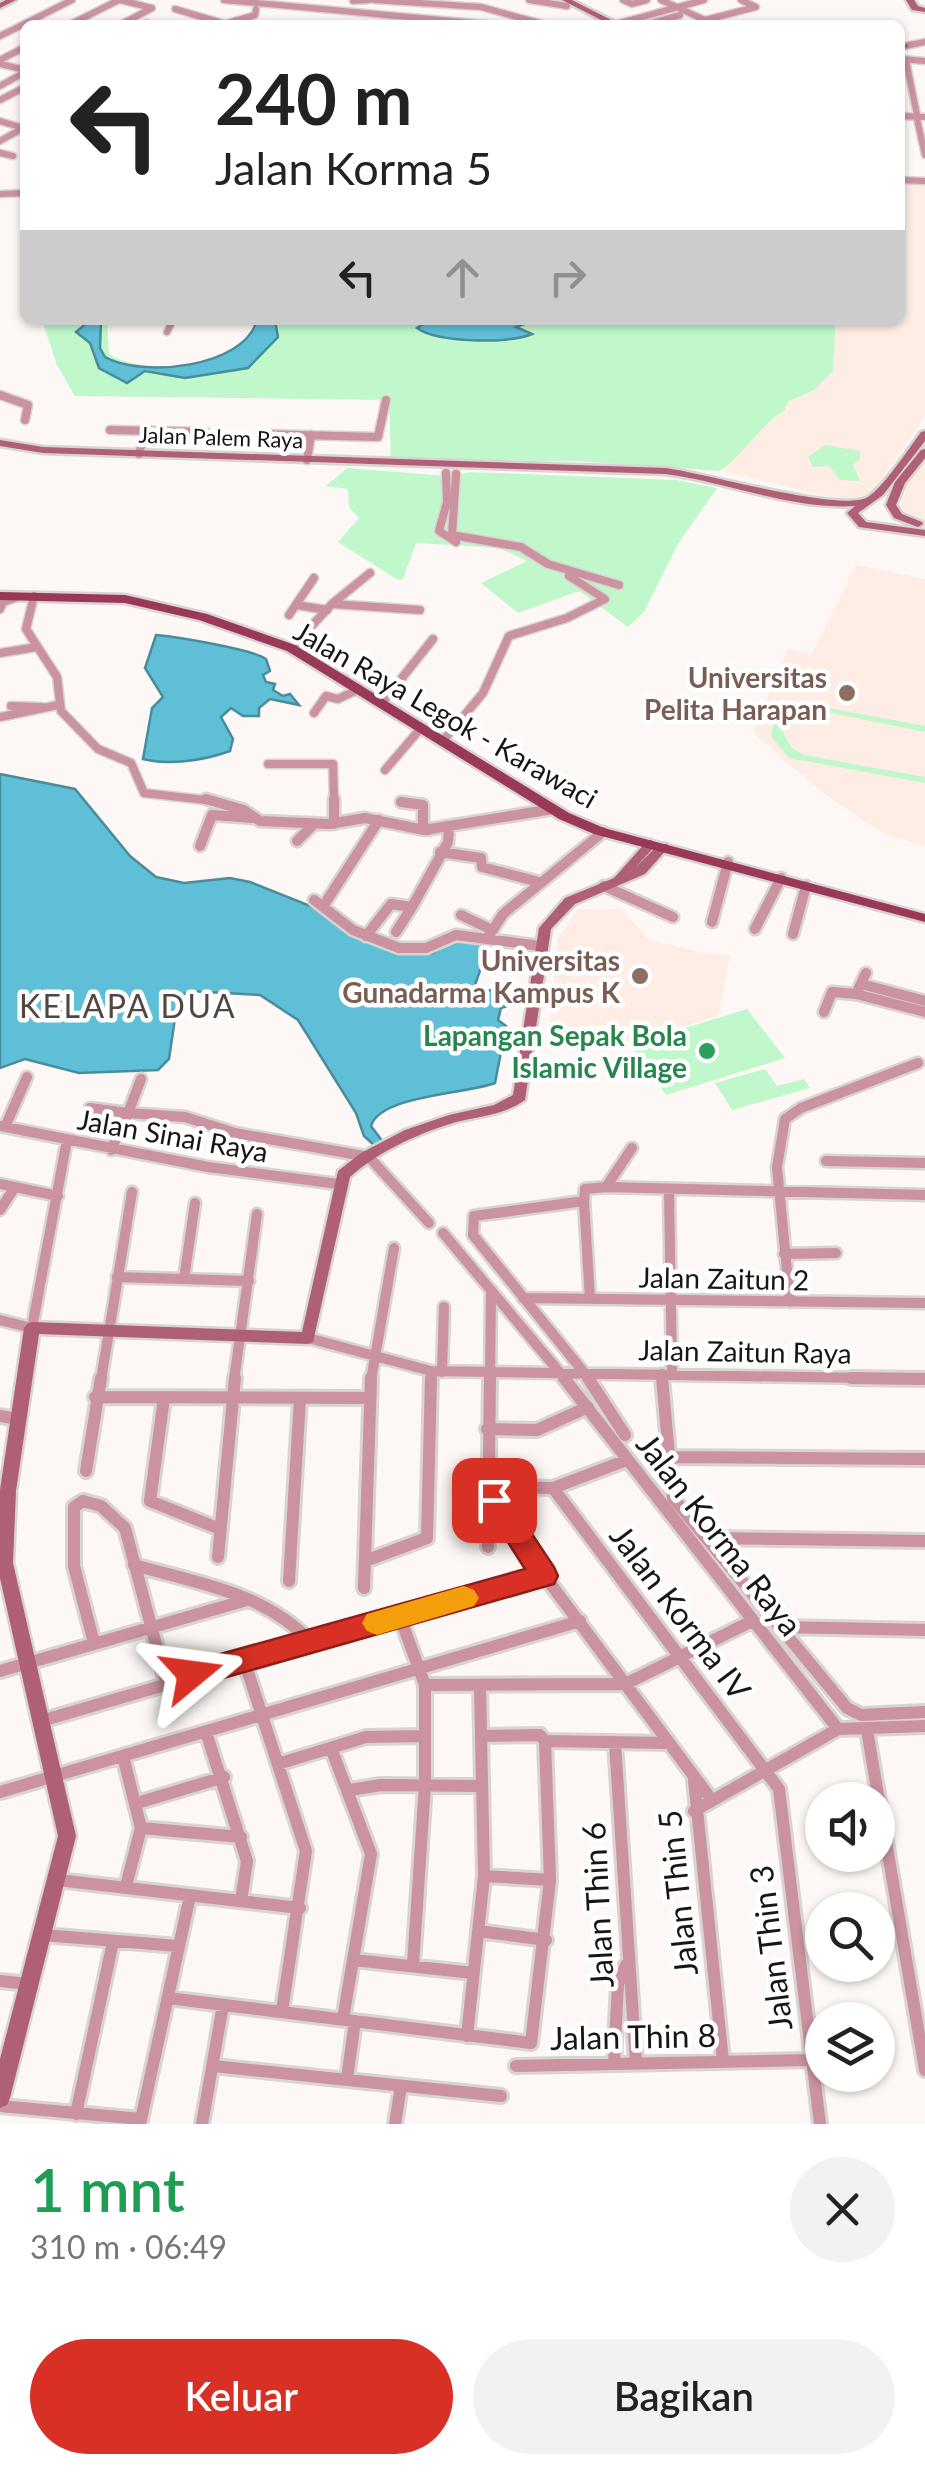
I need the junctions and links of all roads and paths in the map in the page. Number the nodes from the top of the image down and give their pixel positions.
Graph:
1 (12, 0) edge
2 (72, 0) edge
3 (119, 0) edge
4 (224, 0) edge
5 (260, 0) edge
6 (308, 0) edge
7 (354, 0) edge
8 (372, 0) edge
9 (529, 0) edge
10 (554, 0) edge
11 (623, 0) edge
12 (647, 0) edge
13 (661, 0) edge
14 (704, 0) edge
15 (712, 0) edge
16 (741, 0) edge
17 (1, 2) edge
18 (566, 3) edge
19 (444, 4) junction
20 (913, 4) edge
21 (253, 7) junction
22 (294, 8) junction
23 (175, 9) dead end
24 (925, 10) edge
25 (341, 11) junction
26 (679, 11) junction
27 (438, 17) junction
28 (670, 18) junction
29 (32, 20) edge
30 (79, 20) edge
31 (129, 20) edge
32 (214, 20) edge
33 (241, 20) edge
34 (460, 20) edge
35 (533, 20) edge
36 (601, 20) edge
37 (635, 20) edge
38 (661, 20) edge
39 (673, 20) edge
40 (905, 66) edge
41 (921, 117) edge
42 (0, 153) edge
43 (925, 155) edge
44 (12, 156) dead end
45 (170, 325) edge
46 (167, 332) dead end
47 (0, 395) edge
48 (386, 400) dead end
49 (24, 420) dead end
50 (110, 430) dead end
51 (145, 431) junction
52 (206, 432) dead end
53 (260, 434) dead end
54 (925, 434) edge
55 (311, 435) junction
56 (0, 446) edge
57 (925, 452) edge
58 (139, 454) junction
59 (306, 460) junction
60 (916, 462) junction
61 (452, 469) junction
62 (893, 474) junction
63 (866, 502) junction
64 (827, 506) junction
65 (852, 518) junction
66 (921, 528) edge
67 (370, 573) dead end
68 (569, 576) dead end
69 (314, 578) dead end
70 (618, 585) dead end
71 (0, 596) edge
72 (17, 596) junction
73 (34, 596) junction
74 (296, 605) junction
75 (330, 607) junction
76 (0, 608) edge
77 (420, 610) dead end
78 (289, 615) dead end
79 (433, 639) dead end
80 (36, 647) junction
81 (291, 648) junction
82 (0, 653) edge
83 (422, 658) junction
84 (434, 662) dead end
85 (359, 689) junction
86 (382, 703) junction
87 (58, 705) junction
88 (11, 706) dead end
89 (42, 707) junction
90 (314, 713) dead end
91 (0, 717) edge
92 (421, 728) junction
93 (442, 742) junction
94 (268, 764) dead end
95 (385, 770) dead end
96 (401, 802) dead end
97 (553, 809) junction
98 (253, 818) junction
99 (379, 820) junction
100 (315, 823) junction
101 (334, 824) junction
102 (449, 826) junction
103 (429, 830) junction
104 (603, 832) junction
105 (297, 841) dead end
106 (200, 846) dead end
107 (657, 846) junction
108 (440, 852) junction
109 (728, 862) junction
110 (782, 878) junction
111 (539, 882) junction
112 (604, 886) junction
113 (806, 886) junction
114 (412, 907) junction
115 (461, 915) dead end
116 (673, 918) dead end
117 (923, 921) edge
118 (712, 922) dead end
119 (754, 929) dead end
120 (396, 932) dead end
121 (489, 934) junction
122 (793, 934) dead end
123 (366, 936) junction
124 (540, 946) junction
125 (861, 984) junction
126 (925, 1001) edge
127 (824, 1012) dead end
128 (925, 1012) edge
129 (918, 1063) dead end
130 (28, 1077) dead end
131 (141, 1079) dead end
132 (90, 1108) dead end
133 (128, 1114) junction
134 (3, 1126) edge
135 (67, 1140) junction
136 (632, 1148) dead end
137 (111, 1150) junction
138 (378, 1152) junction
139 (826, 1161) dead end
140 (925, 1163) edge
141 (0, 1184) edge
142 (338, 1184) junction
143 (16, 1187) junction
144 (606, 1187) junction
145 (669, 1190) junction
146 (132, 1192) dead end
147 (778, 1192) junction
148 (925, 1195) edge
149 (58, 1196) junction
150 (584, 1200) junction
151 (195, 1202) dead end
152 (0, 1210) edge
153 (257, 1214) dead end
154 (430, 1223) dead end
155 (443, 1233) dead end
156 (394, 1248) dead end
157 (784, 1254) junction
158 (836, 1254) dead end
159 (118, 1277) junction
160 (184, 1279) junction
161 (249, 1281) junction
162 (491, 1289) junction
163 (523, 1298) junction
164 (590, 1299) junction
165 (670, 1300) junction
166 (790, 1302) junction
167 (925, 1303) edge
168 (444, 1307) dead end
169 (0, 1320) edge
170 (32, 1328) junction
171 (107, 1333) junction
172 (242, 1338) junction
173 (306, 1339) junction
174 (372, 1359) junction
175 (435, 1372) junction
176 (489, 1372) junction
177 (560, 1373) junction
178 (584, 1374) junction
179 (668, 1374) junction
180 (925, 1378) edge
181 (95, 1397) junction
182 (164, 1398) junction
183 (232, 1398) junction
184 (300, 1398) junction
185 (370, 1398) junction
186 (588, 1407) junction
187 (8, 1418) edge
188 (487, 1429) junction
189 (626, 1435) dead end
190 (672, 1457) junction
191 (925, 1458) edge
192 (627, 1460) junction
193 (86, 1471) dead end
194 (553, 1488) junction
195 (4, 1491) edge
196 (491, 1493) junction
197 (220, 1528) junction
198 (709, 1538) junction
199 (925, 1541) edge
200 (488, 1546) dead end
201 (218, 1557) dead end
202 (365, 1560) junction
203 (3, 1564) edge
204 (134, 1565) junction
205 (544, 1576) junction
206 (289, 1581) dead end
207 (364, 1588) dead end
208 (246, 1600) junction
209 (400, 1616) junction
210 (580, 1621) junction
211 (752, 1621) junction
212 (151, 1627) junction
213 (782, 1627) junction
214 (925, 1630) edge
215 (310, 1641) junction
216 (94, 1643) junction
217 (681, 1656) junction
218 (244, 1660) junction
219 (26, 1663) junction
220 (420, 1668) junction
221 (0, 1671) edge
222 (166, 1682) junction
223 (625, 1684) junction
224 (425, 1685) junction
225 (480, 1686) junction
226 (925, 1712) edge
227 (262, 1716) junction
228 (41, 1720) junction
229 (925, 1726) edge
230 (838, 1729) junction
231 (867, 1730) junction
232 (206, 1732) junction
233 (424, 1736) junction
234 (482, 1736) junction
235 (544, 1741) junction
236 (668, 1743) junction
237 (615, 1744) junction
238 (331, 1748) junction
239 (123, 1756) junction
240 (278, 1764) junction
241 (766, 1770) junction
242 (54, 1776) junction
243 (224, 1777) junction
244 (694, 1780) junction
245 (425, 1785) junction
246 (481, 1786) junction
247 (350, 1790) junction
248 (0, 1792) edge
249 (711, 1799) junction
250 (137, 1804) junction
251 (694, 1811) junction
252 (141, 1828) junction
253 (242, 1837) junction
254 (484, 1876) junction
255 (58, 1880) junction
256 (550, 1880) junction
257 (126, 1886) junction
258 (190, 1896) junction
259 (241, 1901) junction
260 (300, 1908) junction
261 (478, 1931) junction
262 (43, 1935) junction
263 (546, 1940) junction
264 (114, 1942) junction
265 (178, 1946) junction
266 (354, 1960) junction
267 (626, 1964) junction
268 (413, 1965) junction
269 (473, 1973) junction
270 (0, 1981) edge
271 (30, 1984) junction
272 (168, 1998) junction
273 (223, 2004) junction
274 (805, 2008) edge
275 (282, 2011) junction
276 (349, 2020) junction
277 (466, 2036) junction
278 (805, 2060) edge
279 (723, 2061) junction
280 (614, 2063) junction
281 (636, 2063) junction
282 (212, 2066) junction
283 (516, 2066) dead end
284 (925, 2070) edge
285 (348, 2079) junction
286 (401, 2086) junction
287 (816, 2092) edge
288 (501, 2096) dead end
289 (0, 2102) edge
290 (76, 2114) junction
291 (140, 2122) edge
292 (202, 2124) edge
293 (395, 2124) edge
294 (820, 2124) edge

1 - 17 street
2 - 29 street
3 - 30 street
3 - 31 street
4 - 21 street
5 - 21 street
6 - 22 street
7 - 8 street
7 - 25 street
8 - 19 street
9 - 18 street
10 - 18 street
11 - 12 street
13 - 26 street
14 - 26 street
15 - 26 street
16 - 26 street
18 - 36 street
19 - 27 street
19 - 35 street
20 - 24 street
21 - 22 street
21 - 33 street
22 - 25 street
23 - 32 street
25 - 27 street
26 - 28 street
26 - 37 street
27 - 34 street
28 - 38 street
28 - 39 street
40 - 41 street
41 - 43 street
42 - 44 street
45 - 46 street
47 - 49 street
48 - 55 street
50 - 51 street
51 - 52 street
51 - 58 street
53 - 55 street
54 - 62 street
55 - 59 street
56 - 58 street, Jalan Palem Raya
56 - 61 street, Jalan Palem Raya
57 - 60 street
58 - 59 street, Jalan Palem Raya
59 - 61 street, Jalan Palem Raya
60 - 62 street
60 - 66 street
61 - 64 street, Jalan Palem Raya
61 - 70 street
62 - 63 street
63 - 64 street, Jalan Palem Raya
63 - 65 street
64 - 65 street, Jalan Palem Raya
65 - 66 street, Jalan Palem Raya
67 - 75 street
68 - 93 street
69 - 74 street
71 - 72 main road, Jalan Raya Legok - Karawaci
72 - 73 main road, Jalan Raya Legok - Karawaci
72 - 76 street
73 - 80 street
73 - 81 main road, Jalan Raya Legok - Karawaci
74 - 75 street
74 - 78 street
75 - 77 street
75 - 81 street
79 - 83 street
80 - 82 street
80 - 87 street
81 - 85 main road, Jalan Raya Legok - Karawaci
83 - 84 street
83 - 86 street
85 - 86 main road, Jalan Raya Legok - Karawaci
85 - 90 street
86 - 92 main road, Jalan Raya Legok - Karawaci
87 - 89 street
87 - 98 street
88 - 89 street
89 - 91 street
92 - 93 main road, Jalan Raya Legok - Karawaci
92 - 95 street
93 - 97 main road, Jalan Raya Legok - Karawaci
94 - 101 street
96 - 103 street
97 - 102 street
97 - 104 main road, Jalan Raya Legok - Karawaci
98 - 100 street
98 - 106 street
99 - 101 street
99 - 103 street
99 - 123 street
100 - 101 street
100 - 105 street
102 - 103 street
102 - 108 street
104 - 107 main road, Jalan Raya Legok - Karawaci
104 - 111 street
107 - 109 main road, Jalan Raya Legok - Karawaci
107 - 112 street
108 - 111 street
108 - 114 street
109 - 110 main road, Jalan Raya Legok - Karawaci
109 - 118 street
110 - 113 main road, Jalan Raya Legok - Karawaci
110 - 119 street
111 - 121 street
112 - 116 street
112 - 124 street
113 - 117 main road, Jalan Raya Legok - Karawaci
113 - 122 street
114 - 120 street
114 - 123 street
115 - 121 street
121 - 123 street
121 - 124 street
124 - 138 street
125 - 126 street
125 - 127 street
125 - 128 street
129 - 147 street
130 - 134 street
131 - 133 street
132 - 133 street
133 - 137 street
133 - 138 street
134 - 135 street, Jalan Sinai Raya
135 - 137 street, Jalan Sinai Raya
135 - 149 street
136 - 144 street
137 - 142 street, Jalan Sinai Raya
138 - 142 street
138 - 154 street
139 - 140 street
141 - 143 street
142 - 173 street
143 - 149 street
143 - 152 street
144 - 145 street
144 - 150 street
145 - 147 street
145 - 165 street
146 - 159 street
147 - 148 street
147 - 157 street
149 - 170 street
150 - 163 street
150 - 164 street
151 - 160 street
153 - 161 street
155 - 162 street, Jalan Korma Raya
156 - 174 street
157 - 158 street
157 - 166 street
159 - 160 street
159 - 171 street
160 - 161 street
161 - 172 street
162 - 176 street
162 - 177 street, Jalan Korma Raya
163 - 164 street, Jalan Zaitun 2
163 - 178 street
164 - 165 street, Jalan Zaitun 2
165 - 166 street, Jalan Zaitun 2
165 - 179 street
166 - 167 street, Jalan Zaitun 2
168 - 175 street
169 - 170 street
170 - 171 street
170 - 187 street
171 - 172 street
171 - 181 street
172 - 173 street
172 - 183 street
173 - 174 street, Jalan Zaitun Raya
174 - 175 street, Jalan Zaitun Raya
174 - 185 street
175 - 176 street, Jalan Zaitun Raya
175 - 202 street
176 - 177 street, Jalan Zaitun Raya
176 - 188 street
177 - 178 street, Jalan Zaitun Raya
177 - 186 street, Jalan Korma Raya
178 - 179 street, Jalan Zaitun Raya
178 - 189 street
179 - 180 street, Jalan Zaitun Raya
179 - 190 street
181 - 182 street
181 - 193 street
182 - 183 street
182 - 197 street
183 - 184 street
183 - 197 street
184 - 185 street
184 - 206 street
185 - 202 street
186 - 188 street
186 - 192 street, Jalan Korma Raya
187 - 195 street
188 - 196 street
190 - 191 street
190 - 198 street
192 - 194 street
192 - 211 street, Jalan Korma Raya
194 - 196 street
194 - 217 street, Jalan Korma IV
195 - 203 street
196 - 200 street
196 - 205 street
197 - 201 street
198 - 199 street
198 - 213 street
202 - 207 street
203 - 219 street
204 - 208 street
204 - 212 street
204 - 216 street
205 - 209 street
205 - 210 street
208 - 212 street
208 - 215 street
209 - 215 street
209 - 220 street
210 - 220 street
210 - 223 street
211 - 217 street
211 - 230 street, Jalan Korma Raya
212 - 216 street
212 - 222 street
213 - 214 street
213 - 226 street
215 - 218 street
216 - 219 street
217 - 223 street
217 - 241 street, Jalan Korma IV
218 - 222 street
218 - 227 street
219 - 221 street
219 - 228 street
220 - 224 street
220 - 227 street
222 - 228 street
223 - 225 street
223 - 236 street
224 - 225 street
224 - 233 street
225 - 234 street
227 - 232 street
227 - 240 street
228 - 242 street
229 - 231 street
230 - 231 street
230 - 241 street
231 - 284 street
232 - 239 street
232 - 243 street
233 - 238 street
233 - 245 street
234 - 235 street
234 - 246 street
235 - 237 street
235 - 256 street
236 - 237 street
236 - 244 street
237 - 267 street, Jalan Thin 6
238 - 240 street
238 - 247 street
239 - 242 street
239 - 250 street
240 - 260 street
241 - 249 street
241 - 274 street, Jalan Thin 3
242 - 248 street
242 - 255 street
243 - 250 street
243 - 253 street
244 - 249 street
244 - 251 street, Jalan Thin 5
245 - 246 street
245 - 247 street
245 - 268 street
246 - 254 street
247 - 266 street
249 - 251 street
250 - 252 street
251 - 279 street, Jalan Thin 5
252 - 253 street
252 - 257 street
253 - 259 street
254 - 256 street
254 - 261 street
255 - 257 street
255 - 262 street
256 - 263 street
257 - 258 street
258 - 259 street
258 - 265 street
259 - 260 street
260 - 275 street
261 - 263 street
261 - 269 street
262 - 264 street
262 - 271 street
263 - 277 street
264 - 265 street
264 - 290 street
265 - 272 street
266 - 268 street
266 - 276 street
267 - 280 street
267 - 281 street, Jalan Thin 6
268 - 269 street
269 - 277 street
270 - 271 street
271 - 289 street
272 - 273 street
272 - 291 street
273 - 275 street
273 - 282 street
275 - 276 street
276 - 277 street
276 - 285 street
278 - 279 street, Jalan Thin 8
279 - 281 street, Jalan Thin 8
280 - 281 street, Jalan Thin 8
280 - 283 street, Jalan Thin 8
282 - 285 street
282 - 292 street
285 - 286 street
286 - 288 street
286 - 293 street
287 - 294 street, Jalan Thin 3
289 - 290 street
290 - 291 street

